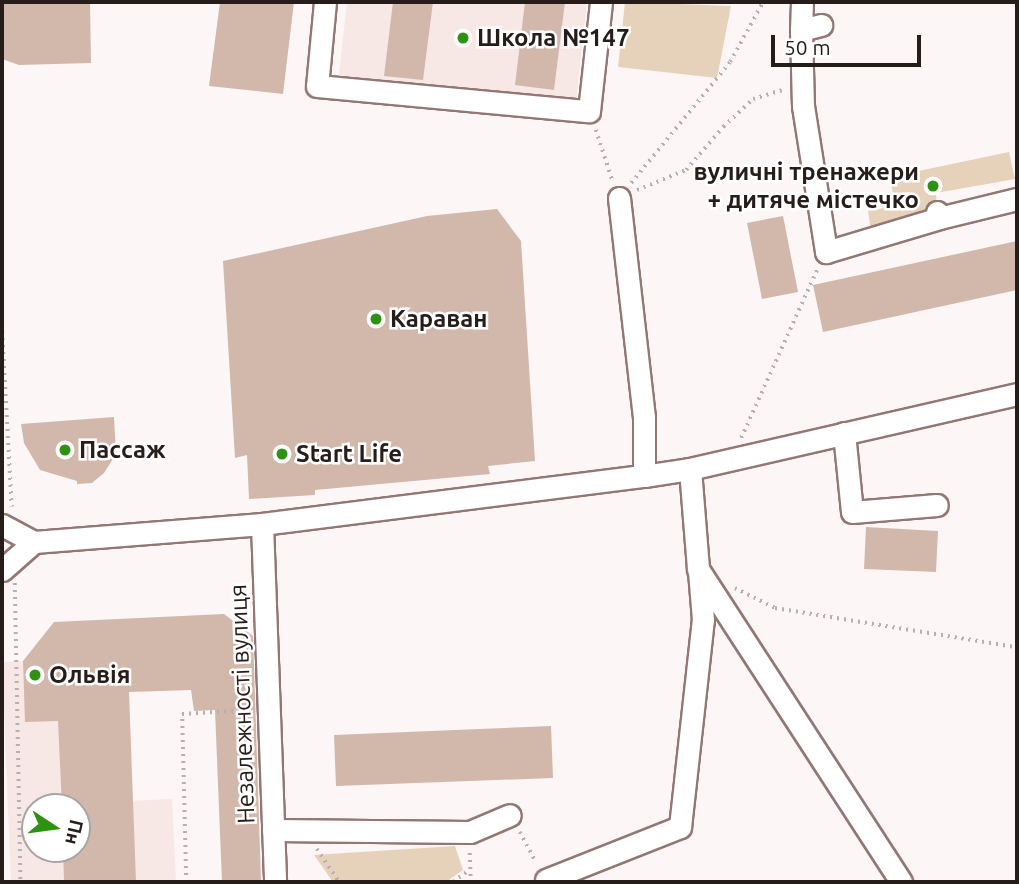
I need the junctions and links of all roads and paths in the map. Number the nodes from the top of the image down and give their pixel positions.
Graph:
1 (325, 2) edge
2 (601, 2) edge
3 (763, 2) edge
4 (802, 2) edge
5 (802, 84) junction
6 (589, 111) junction
7 (619, 198) junction
8 (1017, 199) edge
9 (825, 252) junction
10 (2, 324) edge
11 (1017, 394) edge
12 (844, 433) junction
13 (731, 459) junction
14 (690, 469) junction
15 (644, 476) junction
16 (937, 505) dead end
17 (7, 523) edge
18 (262, 524) junction
19 (34, 542) junction
20 (698, 569) junction
21 (8, 573) edge
22 (731, 586) dead end
23 (1017, 647) edge
24 (269, 709) junction
25 (510, 815) joint
26 (273, 830) junction
27 (304, 830) junction
28 (470, 832) junction
29 (470, 869) junction
30 (546, 880) joint
31 (21, 882) edge
32 (186, 882) edge
33 (275, 882) edge
34 (339, 882) edge
35 (453, 882) edge
36 (471, 882) edge
37 (901, 882) edge

1 - 6 street
2 - 6 street
3 - 7 path
4 - 5 street
5 - 7 path
5 - 9 street
6 - 7 path
7 - 15 street
8 - 9 street
9 - 13 path
10 - 17 path
11 - 12 street
12 - 13 street
12 - 16 street
13 - 14 street
14 - 15 street
14 - 20 street
15 - 18 street
17 - 19 street
18 - 19 street
18 - 24 street, Незалежності вулиця
19 - 21 street
20 - 30 street
20 - 37 street
21 - 31 path
22 - 23 path
24 - 26 street, Незалежності вулиця
24 - 32 path
25 - 28 street
25 - 30 path
26 - 27 street
26 - 33 street, Незалежності вулиця
27 - 28 street
27 - 34 path
28 - 29 path
29 - 35 path
29 - 36 path

